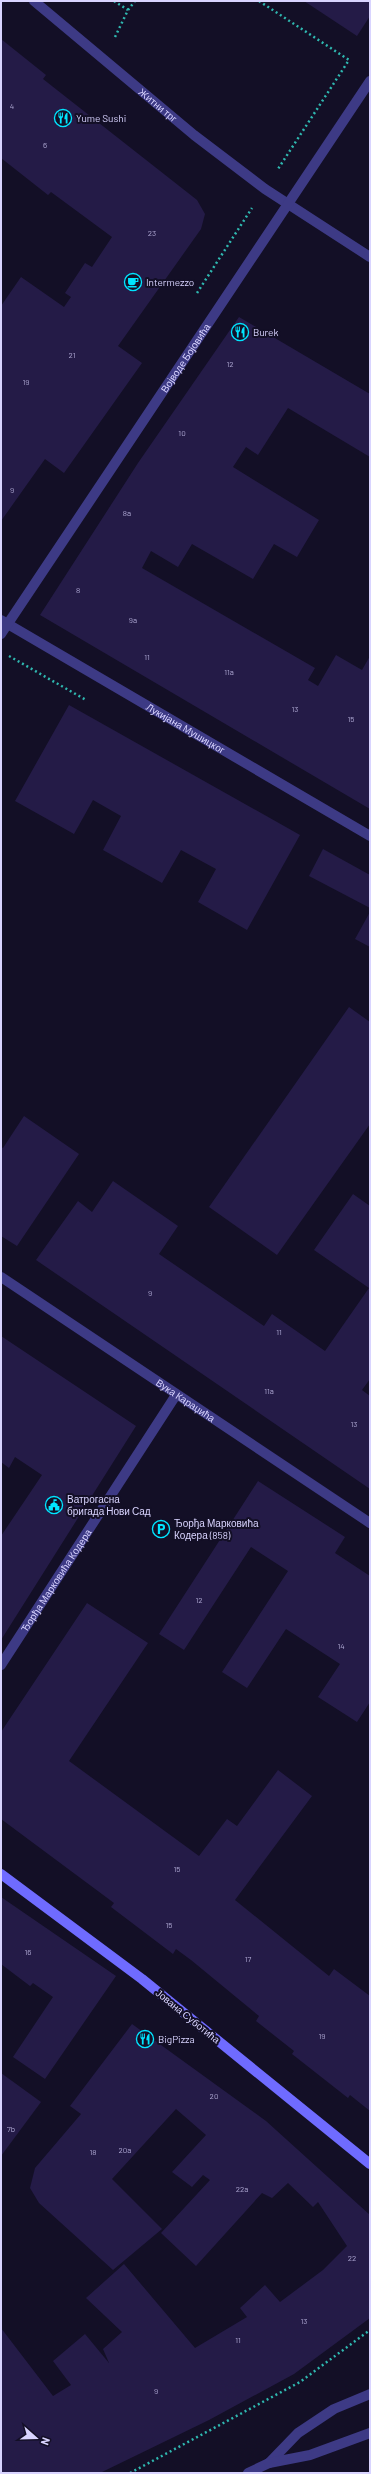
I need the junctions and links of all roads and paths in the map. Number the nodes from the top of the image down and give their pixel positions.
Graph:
1 (34, 1) edge
2 (114, 1) edge
3 (135, 1) edge
4 (259, 1) edge
5 (128, 10) junction
6 (349, 60) dead end
7 (104, 61) junction
8 (370, 81) edge
9 (286, 204) junction
10 (370, 257) edge
11 (5, 622) edge
12 (1, 634) edge
13 (4, 652) dead end
14 (86, 700) dead end
15 (370, 836) edge
16 (1, 1277) edge
17 (176, 1395) junction
18 (370, 1524) edge
19 (1, 1665) edge
20 (1, 1874) edge
21 (370, 2164) edge
22 (370, 2330) edge
23 (370, 2394) edge
24 (370, 2433) edge
25 (269, 2463) junction
26 (130, 2473) edge
27 (248, 2473) edge

1 - 7 street, Житни трг
2 - 5 path
3 - 5 path
4 - 6 path
5 - 7 path
7 - 9 street, Житни трг
8 - 9 street, Војводе Бојовића
9 - 10 street, Житни трг
9 - 11 street, Војводе Бојовића
11 - 12 street, Војводе Бојовића
11 - 15 street, Лукијана Мушицког
13 - 14 path
16 - 17 street, Вука Караџића
17 - 18 street, Вука Караџића
17 - 19 street, Ђорђа Марковића Кодера
20 - 21 main road, Јована Суботића
22 - 26 path
23 - 25 street
24 - 25 street
25 - 27 street

